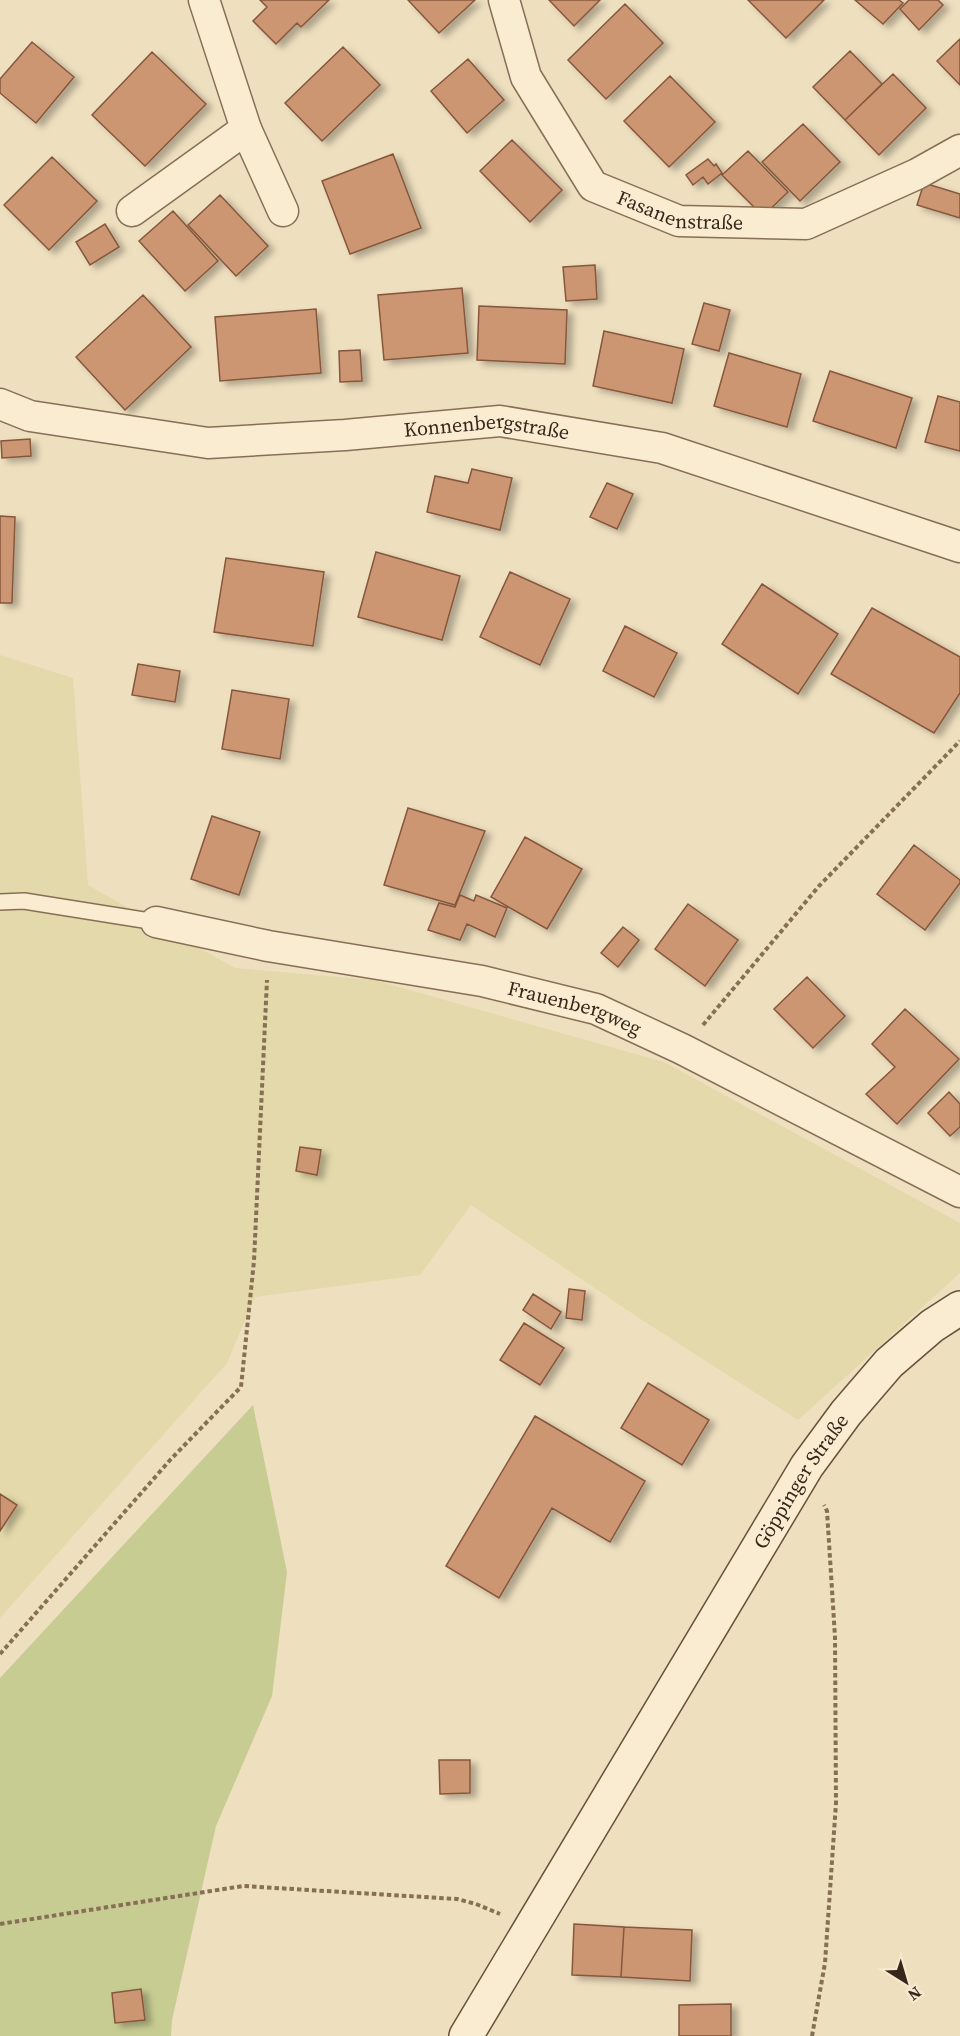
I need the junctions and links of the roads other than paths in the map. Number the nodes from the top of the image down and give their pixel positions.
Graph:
1 (204, 0) edge
2 (504, 0) edge
3 (246, 129) junction
4 (960, 150) edge
5 (132, 211) dead end
6 (283, 211) dead end
7 (0, 404) edge
8 (960, 546) edge
9 (0, 902) edge
10 (156, 922) joint
11 (960, 1192) edge
12 (960, 1308) edge
13 (465, 2036) edge

1 - 3 street
2 - 4 street, Fasanenstraße
3 - 5 street
3 - 6 street
7 - 8 street, Konnenbergstraße
9 - 10 lane
10 - 11 street, Frauenbergweg
12 - 13 main road, Göppinger Straße

